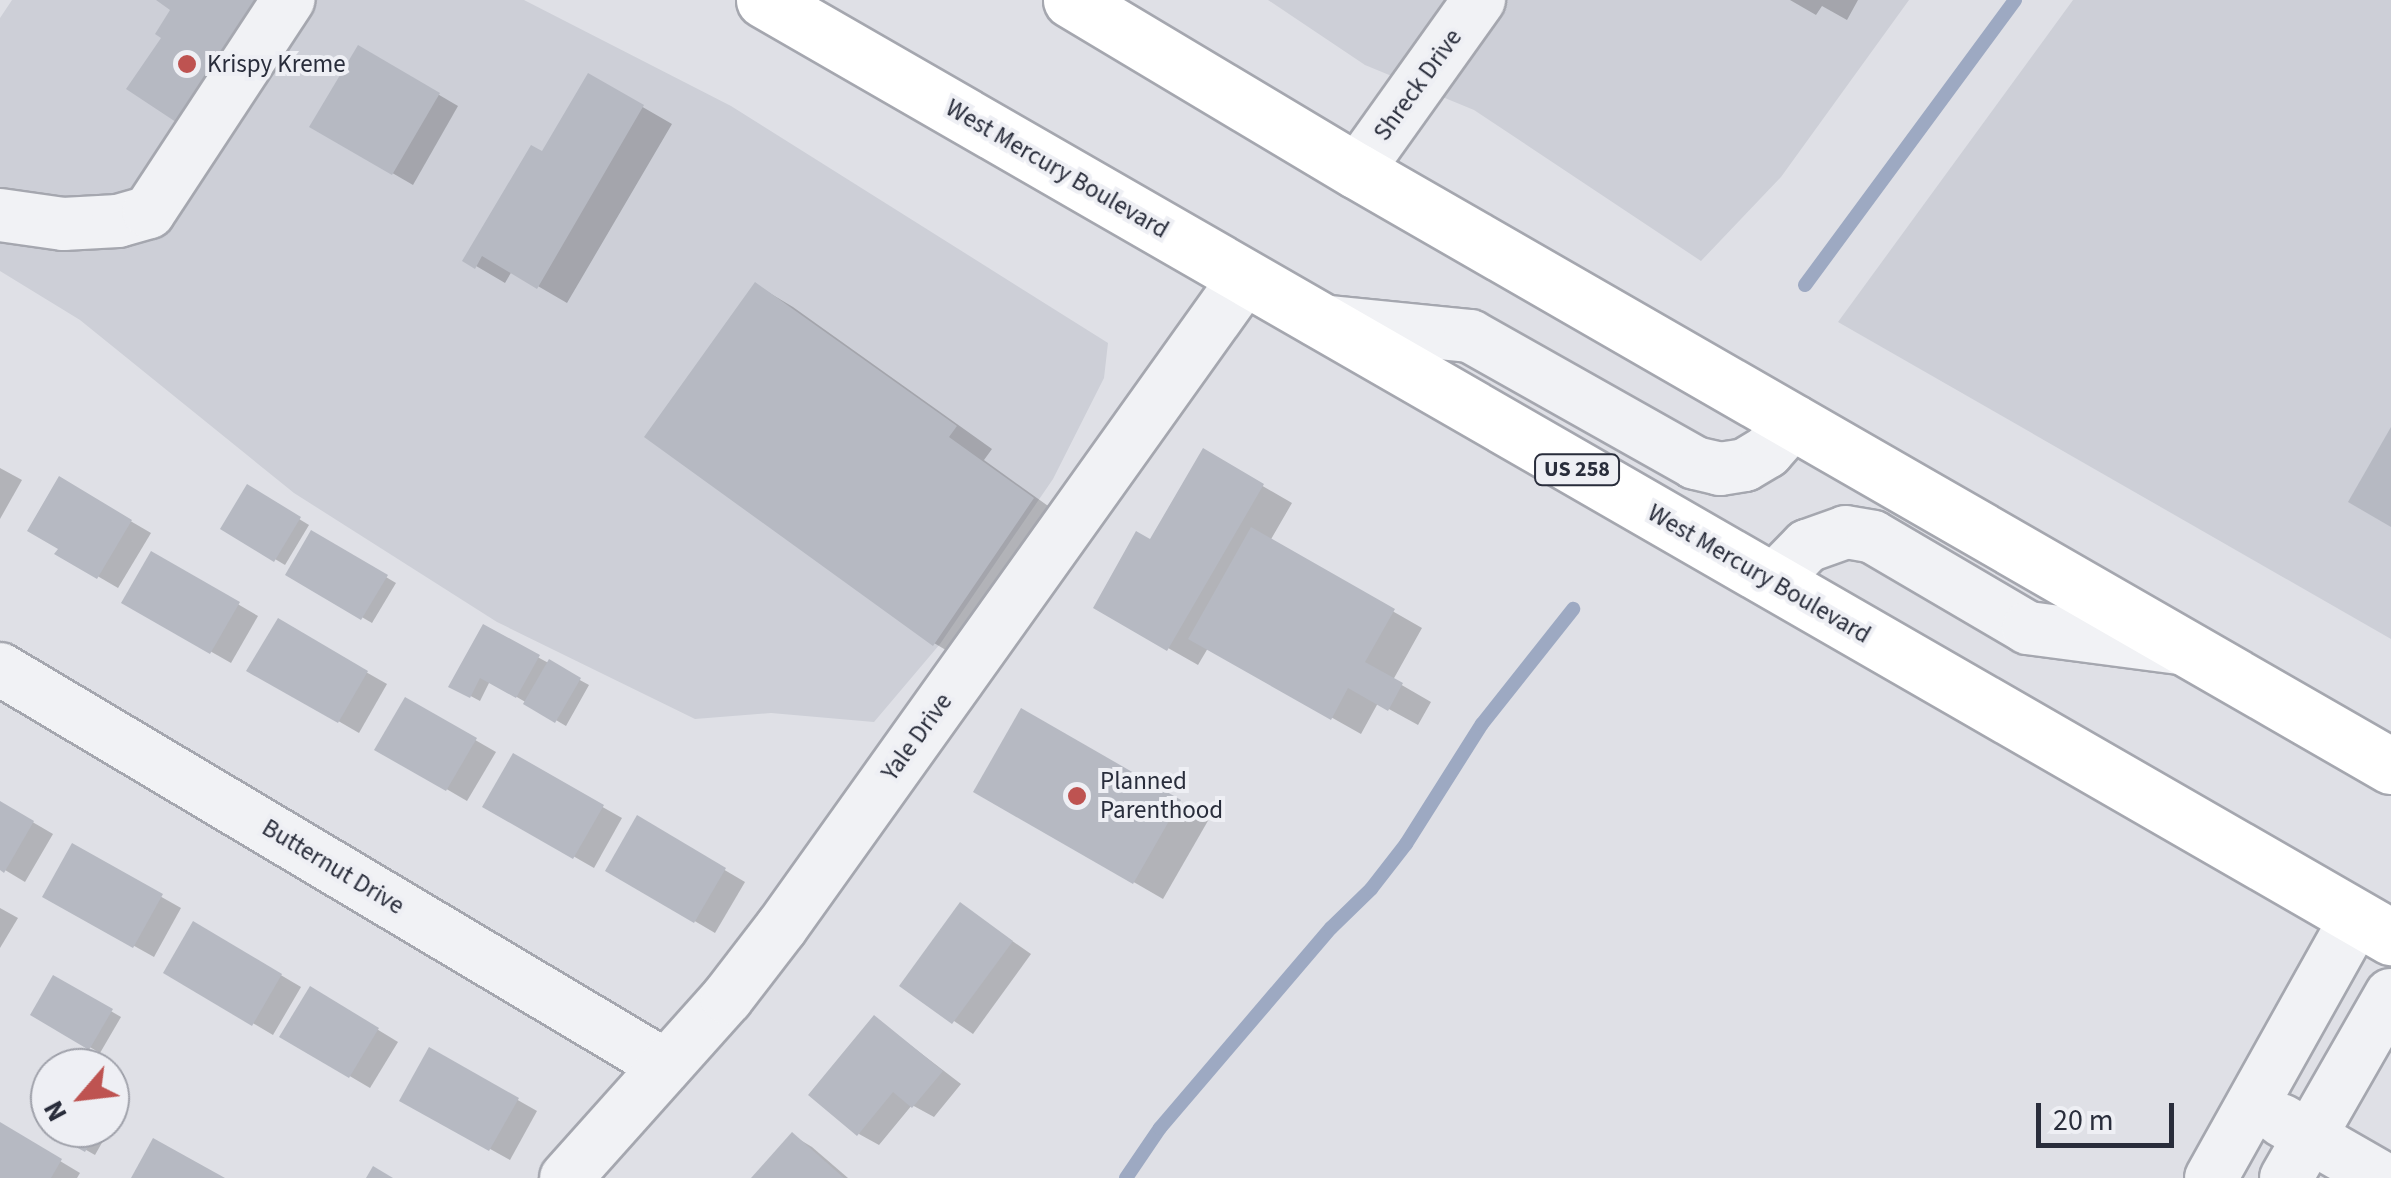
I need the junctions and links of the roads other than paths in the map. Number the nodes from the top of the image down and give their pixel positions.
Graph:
1 (288, 0) edge
2 (764, 0) edge
3 (1072, 0) edge
4 (1479, 0) edge
5 (1357, 170) junction
6 (0, 215) edge
7 (1245, 278) junction
8 (1319, 320) junction
9 (1794, 421) junction
10 (1773, 581) junction
11 (2190, 649) junction
12 (0, 669) edge
13 (2391, 766) edge
14 (2374, 927) edge
15 (2391, 995) edge
16 (666, 1066) junction
17 (2254, 1104) junction
18 (2298, 1158) edge
19 (566, 1178) edge
20 (2212, 1178) edge
21 (2382, 1178) edge

1 - 6 street
2 - 7 highway, West Mercury Boulevard / US 258
3 - 5 highway
4 - 5 street, Shreck Drive
5 - 9 highway
7 - 8 highway, West Mercury Boulevard / US 258
7 - 16 street, Yale Drive
8 - 9 street
8 - 10 highway, West Mercury Boulevard / US 258
9 - 11 highway
10 - 11 street
10 - 14 highway, West Mercury Boulevard / US 258
11 - 13 highway
12 - 16 street, Butternut Drive
14 - 17 street
15 - 18 street
16 - 19 street, Yale Drive
17 - 18 street
17 - 20 street
18 - 21 street

